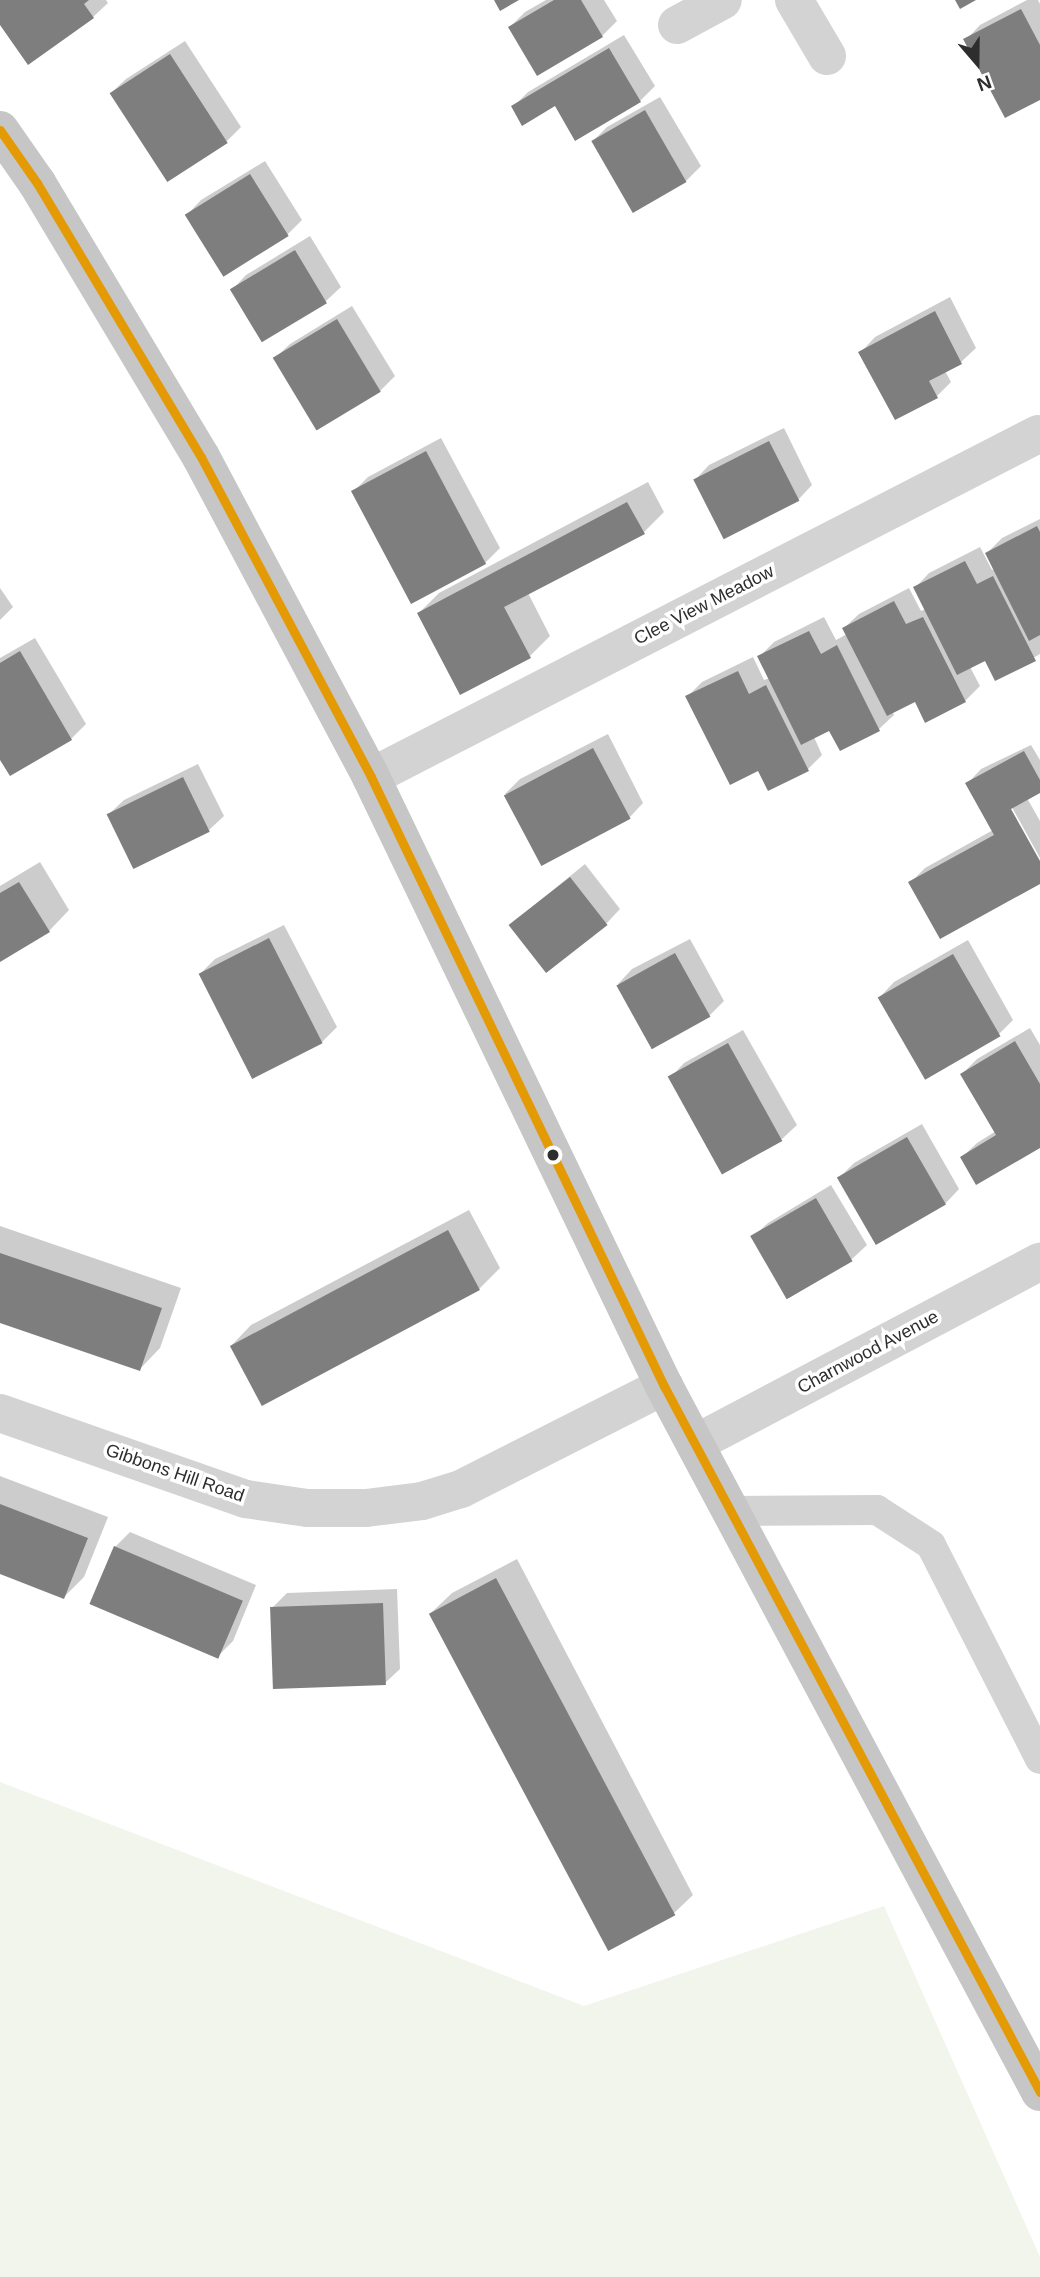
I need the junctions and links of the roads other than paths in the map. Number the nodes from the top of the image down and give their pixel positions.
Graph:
1 (723, 0) edge
2 (794, 0) edge
3 (677, 25) dead end
4 (827, 56) dead end
5 (0, 130) edge
6 (1038, 434) dead end
7 (370, 777) junction
8 (1040, 1262) edge
9 (664, 1386) junction
10 (0, 1413) edge
11 (696, 1443) junction
12 (729, 1511) junction
13 (1040, 1759) edge
14 (1040, 2092) edge

1 - 3 street
2 - 4 street
5 - 7 main road
6 - 7 street, Clee View Meadow
7 - 9 main road
8 - 11 street, Charnwood Avenue
9 - 10 street, Gibbons Hill Road
9 - 11 main road
11 - 12 main road
12 - 13 lane
12 - 14 main road

